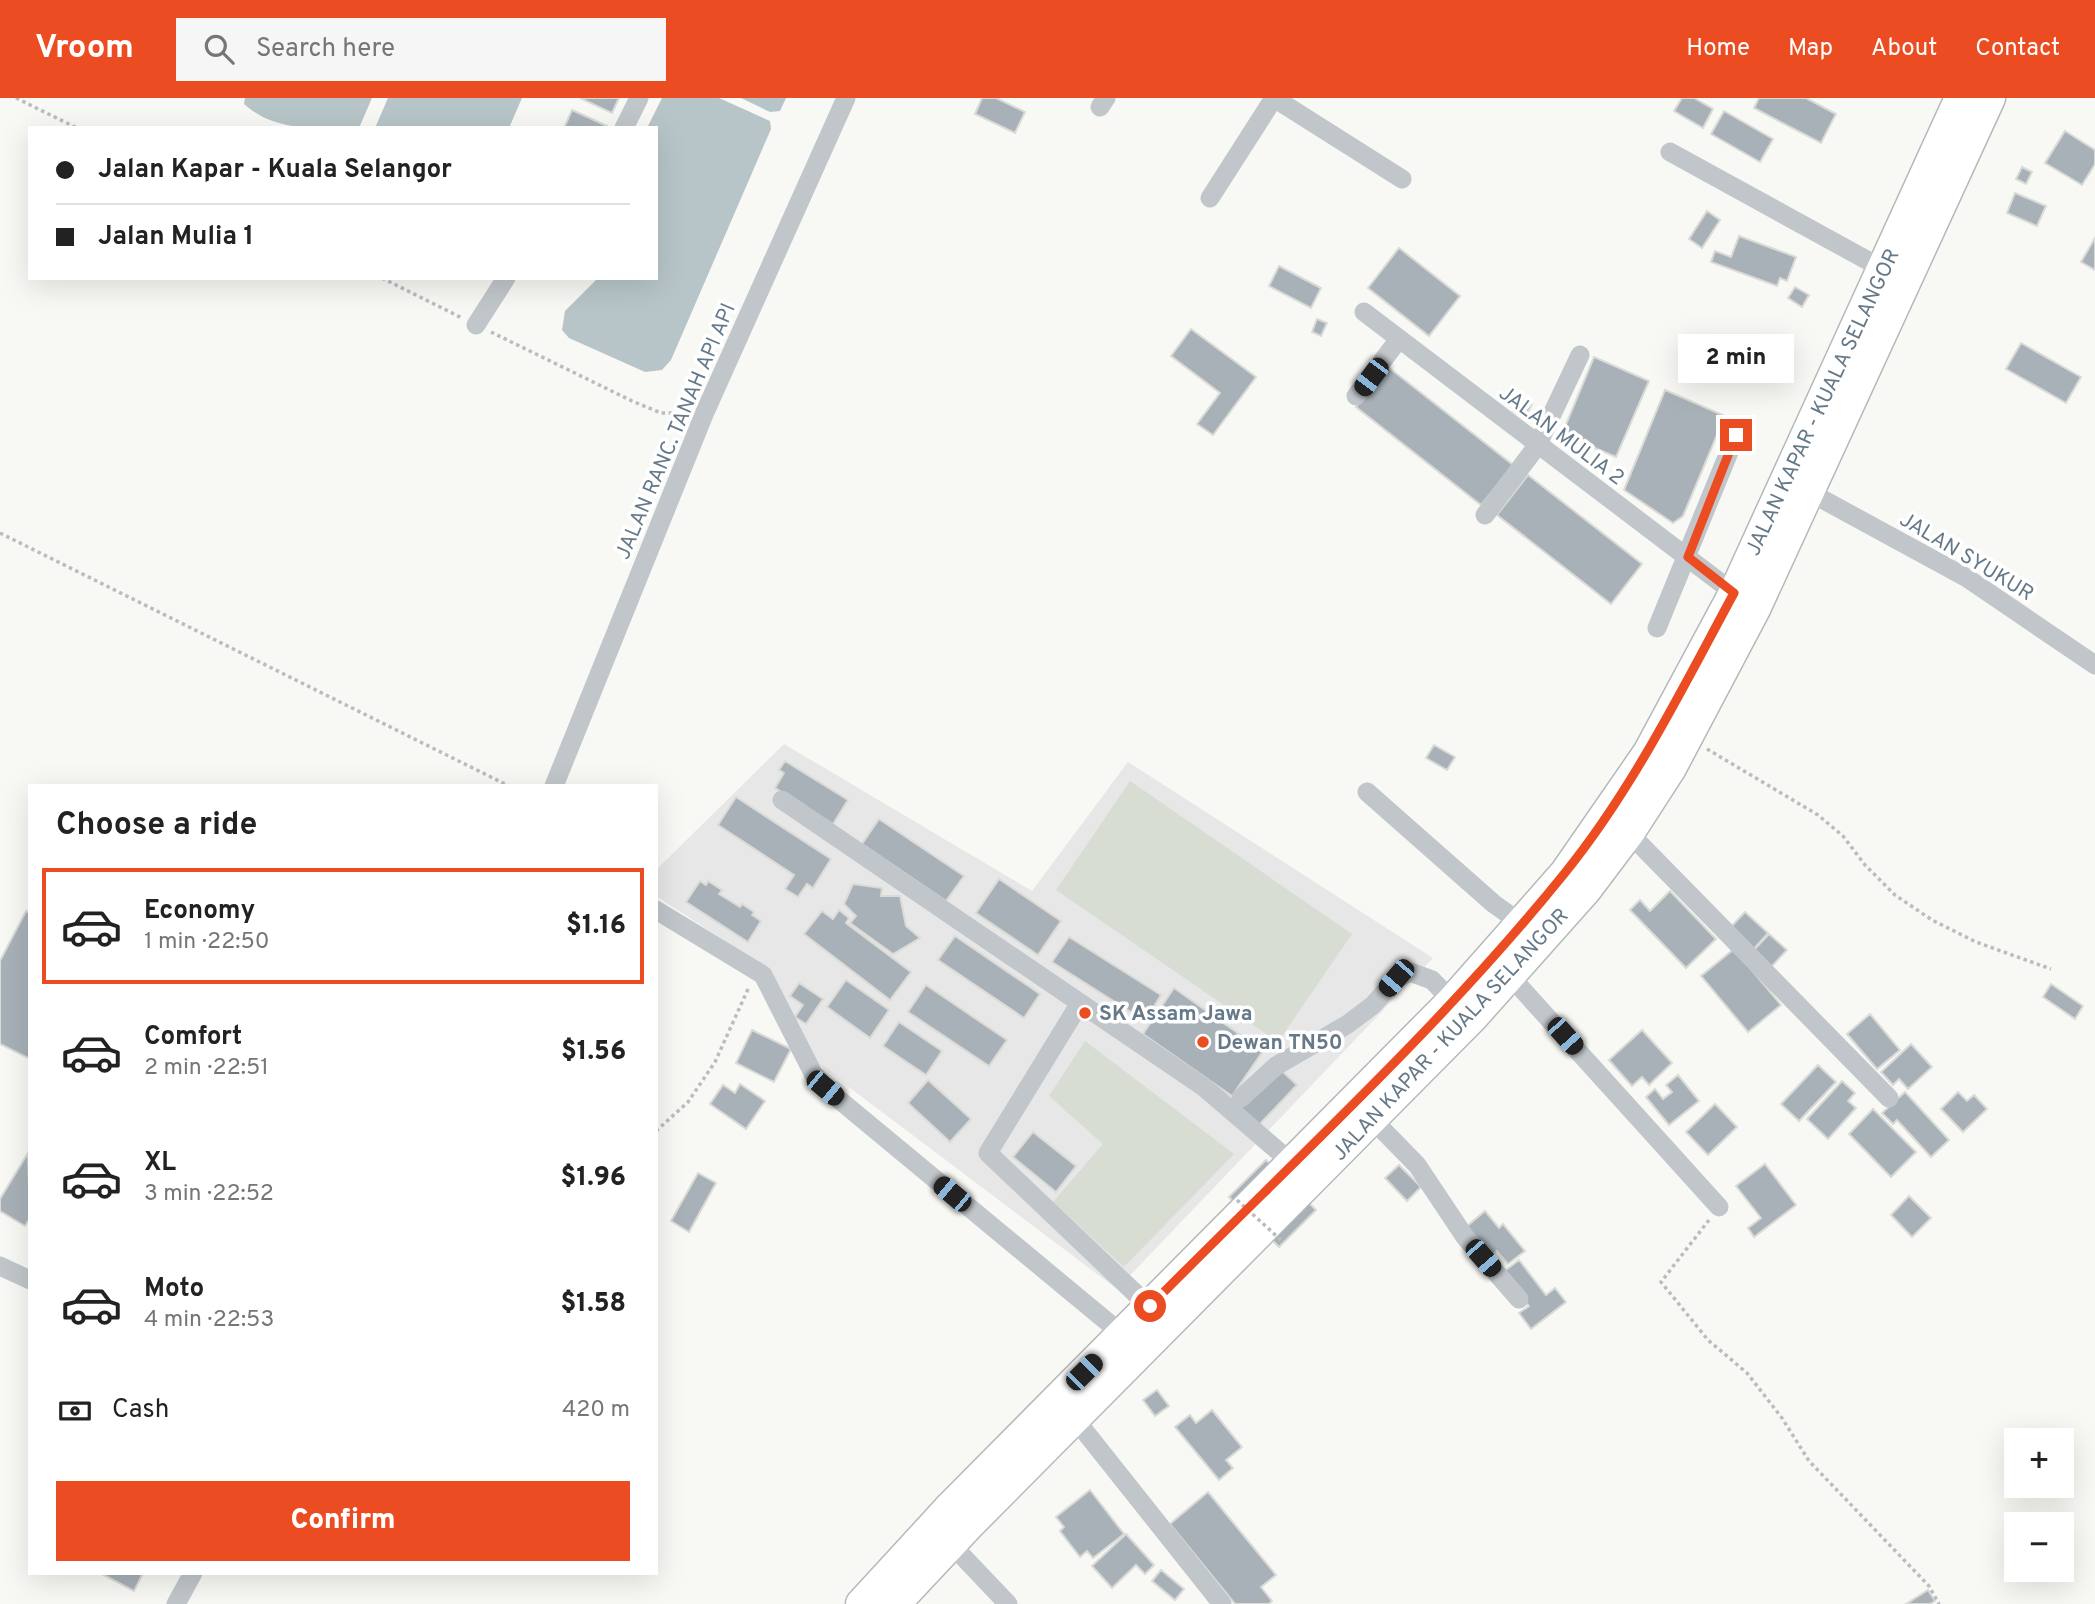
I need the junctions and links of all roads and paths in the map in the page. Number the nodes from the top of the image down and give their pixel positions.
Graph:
1 (16, 98) edge
2 (639, 98) edge
3 (846, 98) edge
4 (1274, 98) edge
5 (1960, 98) edge
6 (1990, 98) edge
7 (73, 126) edge
8 (625, 126) edge
9 (1670, 152) dead end
10 (1402, 179) dead end
11 (1210, 198) dead end
12 (1883, 269) junction
13 (386, 280) edge
14 (505, 280) edge
15 (1364, 312) dead end
16 (476, 325) junction
17 (1399, 339) junction
18 (1580, 355) dead end
19 (1356, 396) dead end
20 (705, 412) junction
21 (1736, 435) dead end
22 (1537, 446) junction
23 (1811, 493) junction
24 (1485, 515) dead end
25 (0, 533) edge
26 (1688, 557) junction
27 (1745, 601) junction
28 (1657, 628) dead end
29 (2095, 664) edge
30 (1687, 738) junction
31 (505, 784) edge
32 (555, 784) edge
33 (1367, 792) dead end
34 (782, 800) dead end
35 (1629, 832) junction
36 (658, 912) edge
37 (1521, 923) junction
38 (2051, 969) dead end
39 (755, 970) junction
40 (1510, 975) junction
41 (1452, 1001) junction
42 (1080, 1003) junction
43 (1241, 1097) dead end
44 (1889, 1098) dead end
45 (1372, 1119) junction
46 (658, 1129) edge
47 (1302, 1171) junction
48 (1237, 1200) dead end
49 (1719, 1207) joint
50 (1282, 1241) dead end
51 (0, 1266) edge
52 (28, 1279) edge
53 (1520, 1299) dead end
54 (1159, 1315) junction
55 (1122, 1334) junction
56 (1075, 1419) junction
57 (951, 1544) junction
58 (192, 1575) edge
59 (176, 1604) edge
60 (861, 1604) edge
61 (895, 1604) edge
62 (1008, 1604) edge
63 (1222, 1604) edge
64 (1939, 1604) edge

1 - 7 path
2 - 8 street
3 - 20 street, JALAN RANC. TANAH API API
4 - 10 street
4 - 11 street
5 - 12 highway, JALAN KAPAR - KUALA SELANGOR
6 - 23 highway, JALAN KAPAR - KUALA SELANGOR
9 - 12 street
12 - 27 highway, JALAN KAPAR - KUALA SELANGOR
13 - 16 path
14 - 16 street
15 - 17 street, JALAN MULIA 2
16 - 20 path
17 - 19 street
17 - 22 street, JALAN MULIA 2
18 - 22 street
20 - 32 street, JALAN RANC. TANAH API API
21 - 26 street
22 - 24 street
22 - 26 street, JALAN MULIA 2
23 - 27 highway, JALAN KAPAR - KUALA SELANGOR
23 - 29 street, JALAN SYUKUR
25 - 31 path
26 - 27 street, JALAN MULIA 2
26 - 28 street
27 - 30 highway, JALAN KAPAR - KUALA SELANGOR
27 - 37 highway, JALAN KAPAR - KUALA SELANGOR
30 - 35 highway, JALAN KAPAR - KUALA SELANGOR
30 - 38 path
33 - 37 street
34 - 42 street
35 - 40 highway, JALAN KAPAR - KUALA SELANGOR
35 - 44 street
36 - 39 street
37 - 41 highway, JALAN KAPAR - KUALA SELANGOR
39 - 46 path
39 - 55 street
40 - 45 highway, JALAN KAPAR - KUALA SELANGOR
40 - 49 street
41 - 43 street
41 - 47 highway, JALAN KAPAR - KUALA SELANGOR
42 - 47 street
42 - 54 street
45 - 47 highway, JALAN KAPAR - KUALA SELANGOR
45 - 53 street
47 - 54 highway, JALAN KAPAR - KUALA SELANGOR
48 - 50 path, bridge
49 - 64 path
51 - 52 street
54 - 55 highway, JALAN KAPAR - KUALA SELANGOR
54 - 56 highway, JALAN KAPAR - KUALA SELANGOR
55 - 60 highway, JALAN KAPAR - KUALA SELANGOR
56 - 57 highway, JALAN KAPAR - KUALA SELANGOR
56 - 63 street
57 - 61 highway, JALAN KAPAR - KUALA SELANGOR
57 - 62 street
58 - 59 street

